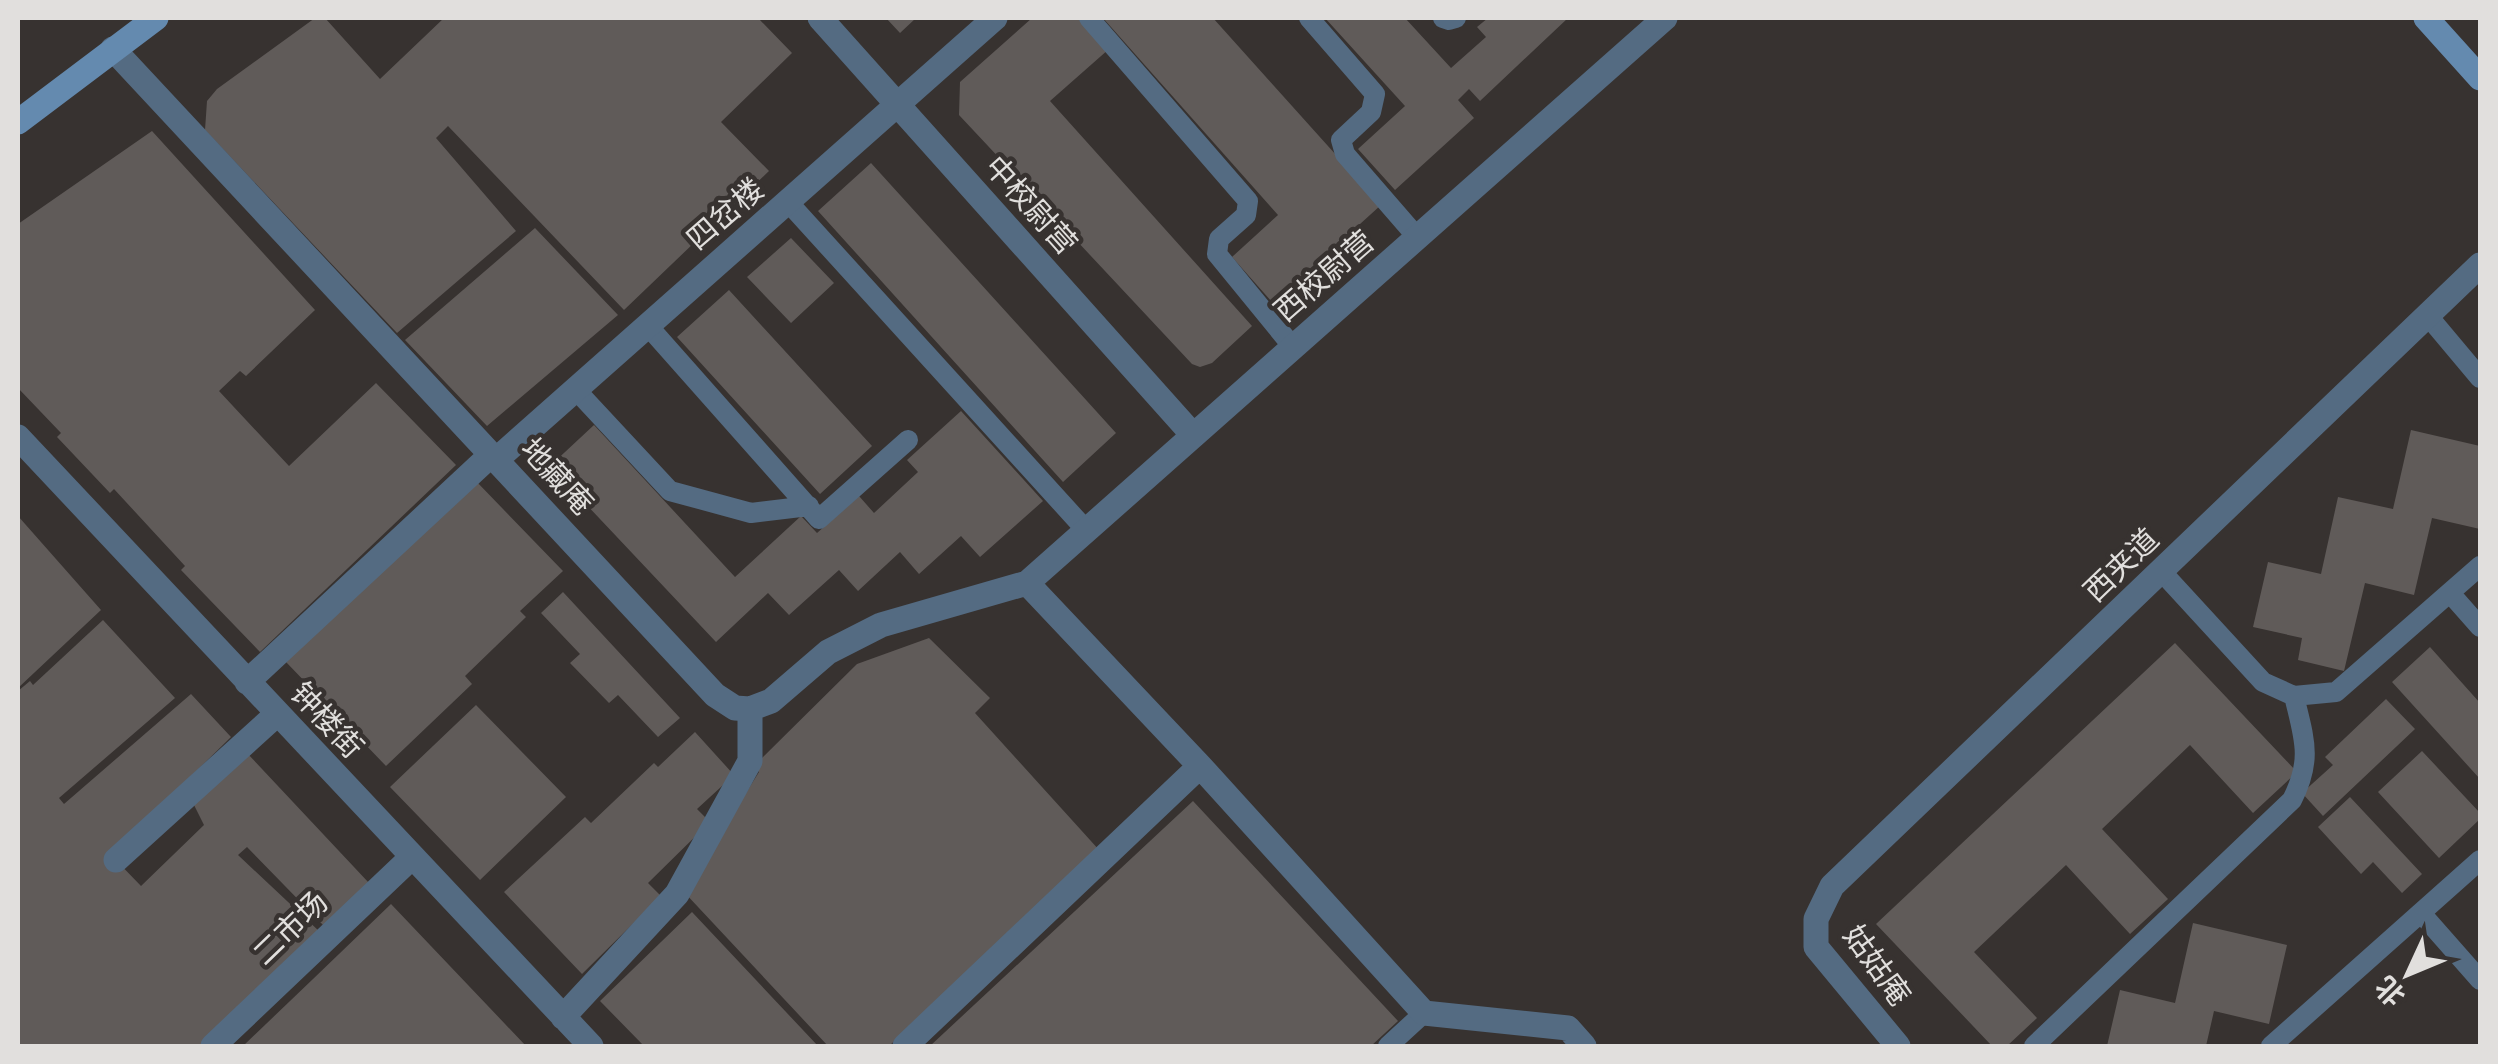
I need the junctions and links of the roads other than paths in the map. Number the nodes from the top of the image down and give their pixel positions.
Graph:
1 (156, 18) edge
2 (820, 18) edge
3 (995, 18) edge
4 (1088, 18) edge
5 (1309, 18) edge
6 (1444, 18) edge
7 (1456, 18) edge
8 (1664, 18) edge
9 (2426, 18) edge
10 (113, 49) junction
11 (2477, 65) edge
12 (897, 104) junction
13 (18, 122) edge
14 (788, 202) junction
15 (1416, 237) junction
16 (2480, 265) edge
17 (2480, 288) edge
18 (2433, 322) junction
19 (648, 326) junction
20 (1293, 346) junction
21 (2480, 378) edge
22 (576, 390) junction
23 (1193, 435) junction
24 (18, 437) edge
25 (908, 440) dead end
26 (494, 457) junction
27 (809, 506) junction
28 (1086, 530) junction
29 (2480, 566) edge
30 (2166, 576) junction
31 (1026, 584) junction
32 (2450, 592) junction
33 (2480, 627) edge
34 (248, 682) junction
35 (2294, 696) junction
36 (750, 709) junction
37 (277, 714) junction
38 (1200, 766) junction
39 (412, 857) junction
40 (116, 860) dead end
41 (2480, 860) edge
42 (2421, 913) junction
43 (1823, 923) junction
44 (2480, 980) edge
45 (1424, 1013) junction
46 (563, 1017) junction
47 (213, 1046) edge
48 (591, 1046) edge
49 (905, 1046) edge
50 (1388, 1046) edge
51 (1584, 1046) edge
52 (1898, 1046) edge
53 (1915, 1046) edge
54 (2034, 1046) edge
55 (2271, 1046) edge

1 - 10 street
2 - 12 street, 中校尉营
3 - 12 street, 四岔楼
4 - 20 lane
5 - 15 lane
6 - 7 lane
8 - 15 street, 西校尉营
9 - 11 street
10 - 13 street
10 - 26 street, 地藏庵
12 - 14 street, 四岔楼
12 - 23 street, 中校尉营
14 - 19 street, 四岔楼
14 - 28 lane
15 - 20 street, 西校尉营
16 - 18 street, 西夹道
17 - 18 street, 西夹道
18 - 21 lane
18 - 30 street, 西夹道
19 - 22 street, 四岔楼
19 - 27 lane
20 - 23 street, 西校尉营
22 - 26 street, 四岔楼
22 - 27 lane
23 - 28 street, 西校尉营
24 - 34 street, 钟楼街
25 - 27 lane
26 - 34 street, 四岔楼
26 - 36 street, 地藏庵
28 - 31 street, 西校尉营
29 - 32 lane
30 - 35 lane
30 - 43 street, 西夹道
31 - 36 street
31 - 38 street
32 - 33 lane
32 - 35 lane
34 - 37 street, 钟楼街
35 - 54 lane
36 - 46 street
37 - 39 street, 钟楼街
37 - 40 street
38 - 45 street
38 - 49 street
39 - 46 street, 钟楼街
39 - 47 street, 二市场
41 - 42 lane
42 - 44 lane
42 - 55 lane
43 - 52 street, 姑姑庵
43 - 53 street, 姑姑庵
45 - 50 lane
45 - 51 street
46 - 48 street, 钟楼街

